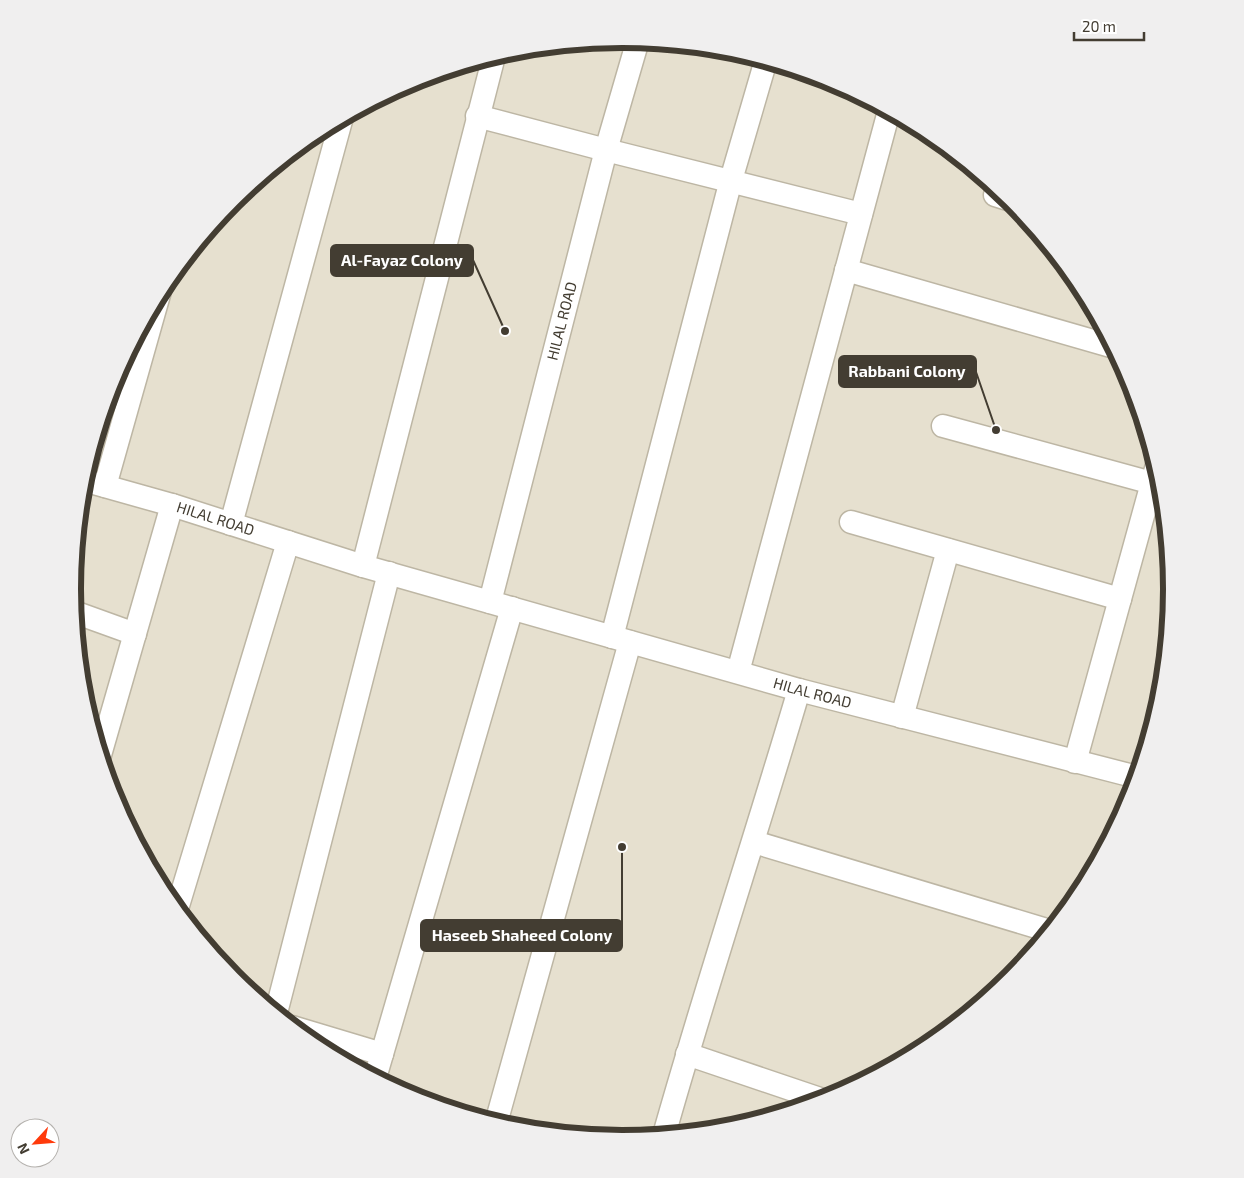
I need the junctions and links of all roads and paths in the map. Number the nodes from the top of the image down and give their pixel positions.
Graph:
1 (636, 48) edge
2 (492, 64) edge
3 (764, 67) edge
4 (477, 116) junction
5 (887, 117) edge
6 (339, 127) edge
7 (606, 150) junction
8 (731, 180) junction
9 (861, 214) junction
10 (846, 270) junction
11 (152, 320) edge
12 (1105, 344) edge
13 (942, 426) dead end
14 (1151, 473) edge
15 (1152, 480) edge
16 (91, 482) edge
17 (105, 486) junction
18 (172, 506) junction
19 (851, 522) dead end
20 (231, 524) junction
21 (288, 542) junction
22 (948, 550) junction
23 (363, 566) junction
24 (389, 573) junction
25 (1120, 599) junction
26 (490, 602) junction
27 (512, 608) junction
28 (81, 615) edge
29 (135, 634) junction
30 (621, 639) junction
31 (738, 672) junction
32 (799, 690) junction
33 (902, 717) junction
34 (103, 744) edge
35 (1075, 762) junction
36 (1130, 775) edge
37 (754, 842) junction
38 (180, 901) edge
39 (1043, 929) edge
40 (278, 1007) edge
41 (310, 1032) edge
42 (382, 1054) junction
43 (687, 1054) junction
44 (377, 1072) edge
45 (811, 1096) edge
46 (498, 1116) edge
47 (666, 1128) edge

1 - 7 street, HILAL ROAD
2 - 4 street
3 - 8 street
4 - 7 street
4 - 23 street
5 - 9 street
6 - 20 street
7 - 8 street
7 - 26 street, HILAL ROAD
8 - 9 street
8 - 30 street
9 - 10 street
10 - 12 street
10 - 31 street
11 - 17 street
13 - 14 street
15 - 25 street
16 - 17 street, HILAL ROAD
17 - 18 street, HILAL ROAD
18 - 20 street, HILAL ROAD
18 - 29 street
19 - 22 street
20 - 21 street, HILAL ROAD
21 - 23 street, HILAL ROAD
21 - 38 street
22 - 25 street
22 - 33 street
23 - 24 street, HILAL ROAD
24 - 26 street, HILAL ROAD
24 - 40 street
25 - 35 street
26 - 27 street, HILAL ROAD
27 - 30 street, HILAL ROAD
27 - 42 street
28 - 29 street
29 - 34 street
30 - 31 street, HILAL ROAD
30 - 46 street
31 - 32 street, HILAL ROAD
32 - 33 street, HILAL ROAD
32 - 37 street
33 - 35 street, HILAL ROAD
35 - 36 street, HILAL ROAD
37 - 39 street
37 - 43 street
41 - 42 street
42 - 44 street
43 - 45 street
43 - 47 street

